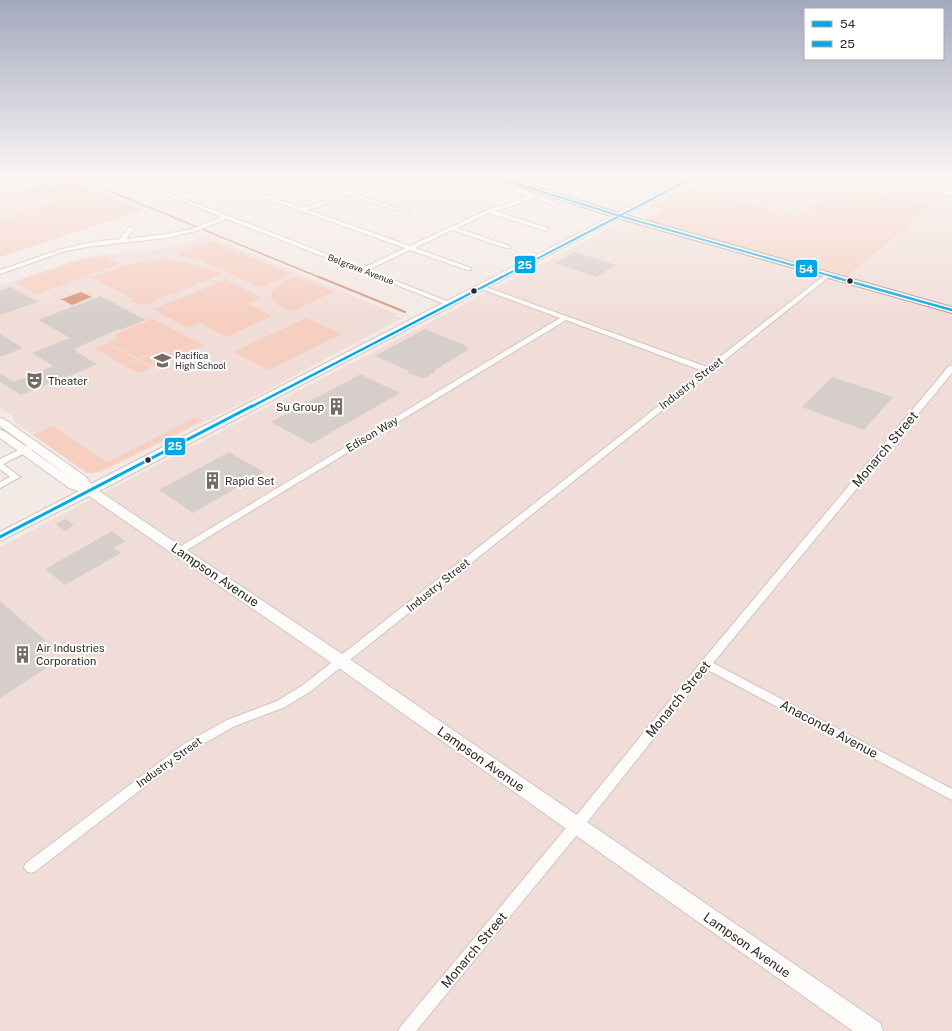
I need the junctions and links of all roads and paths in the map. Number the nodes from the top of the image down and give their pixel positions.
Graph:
1 (213, 222) edge
2 (240, 222) edge
3 (337, 222) edge
4 (464, 222) edge
5 (522, 222) edge
6 (608, 222) edge
7 (641, 222) edge
8 (131, 228) dead end
9 (451, 228) junction
10 (546, 230) dead end
11 (122, 241) junction
12 (508, 247) dead end
13 (409, 248) junction
14 (468, 269) dead end
15 (363, 270) junction
16 (0, 272) edge
17 (827, 276) junction
18 (481, 287) junction
19 (450, 304) junction
20 (952, 310) edge
21 (565, 318) junction
22 (952, 368) edge
23 (707, 370) junction
24 (0, 425) edge
25 (30, 448) junction
26 (0, 462) edge
27 (0, 465) edge
28 (0, 485) edge
29 (89, 490) junction
30 (0, 537) edge
31 (178, 550) junction
32 (342, 662) junction
33 (706, 664) junction
34 (952, 795) edge
35 (576, 826) junction
36 (31, 867) dead end
37 (406, 1031) edge
38 (872, 1031) edge

1 - 11 street
2 - 15 street, Belgrave Avenue
3 - 13 street
4 - 9 street
5 - 10 street
6 - 18 main road
7 - 17 main road
8 - 11 street
9 - 12 street
9 - 13 street
11 - 16 street
13 - 14 street
13 - 15 street
15 - 19 street, Belgrave Avenue
17 - 20 main road
17 - 23 street, Industry Street
18 - 19 main road
18 - 21 street
19 - 29 main road
21 - 23 street
21 - 31 street, Edison Way
22 - 33 street, Monarch Street
23 - 32 street, Industry Street
24 - 25 main road, Lampson Avenue
25 - 26 street
25 - 29 main road, Lampson Avenue
27 - 28 street
29 - 30 main road
29 - 31 main road, Lampson Avenue
31 - 32 main road, Lampson Avenue
32 - 35 main road, Lampson Avenue
32 - 36 street, Industry Street
33 - 34 street, Anaconda Avenue
33 - 35 street, Monarch Street
35 - 37 street, Monarch Street
35 - 38 main road, Lampson Avenue

